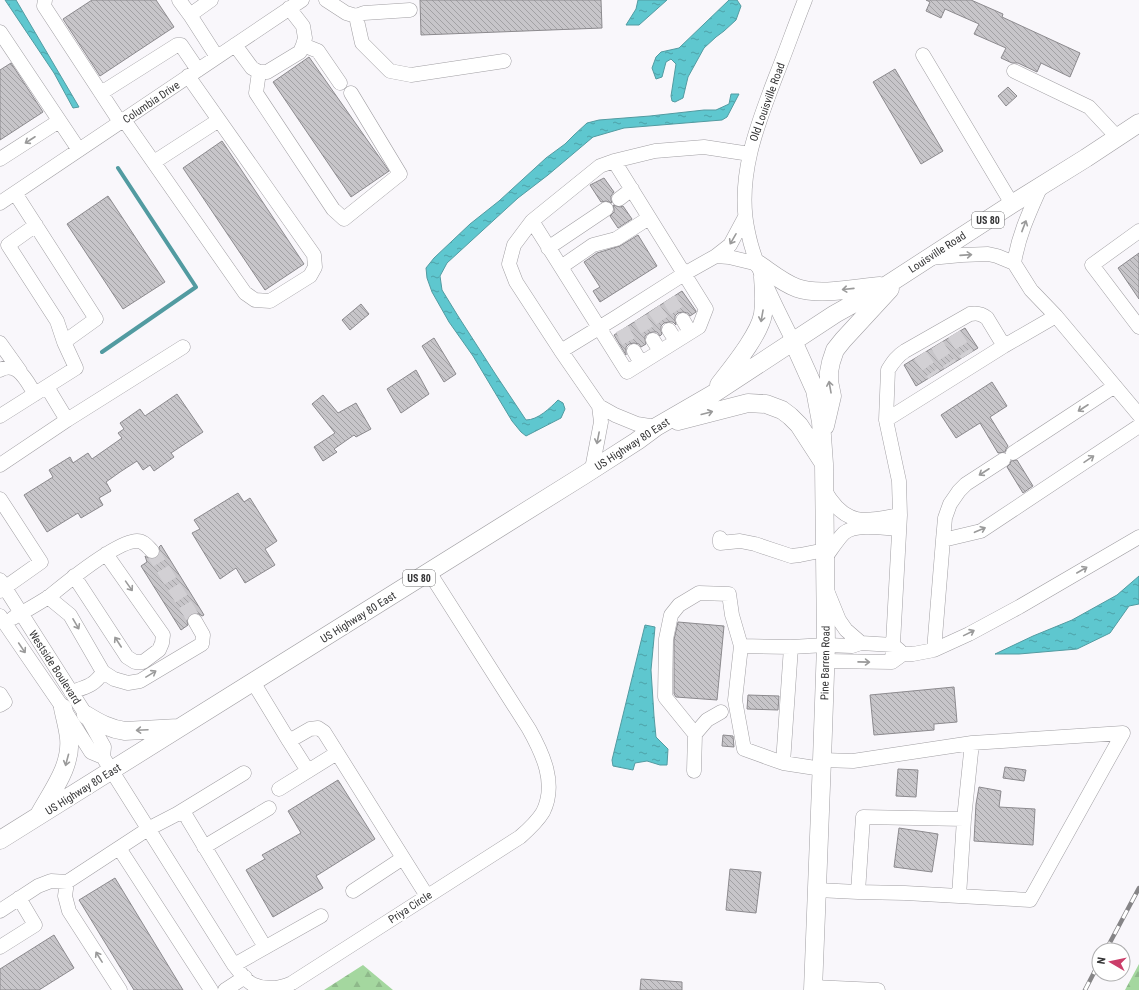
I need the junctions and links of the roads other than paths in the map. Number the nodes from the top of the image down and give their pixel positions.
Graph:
1 (45, 0) edge
2 (179, 0) edge
3 (211, 0) edge
4 (302, 0) edge
5 (326, 0) edge
6 (805, 0) edge
7 (289, 8) junction
8 (410, 10) dead end
9 (190, 14) junction
10 (356, 16) junction
11 (0, 32) edge
12 (235, 45) junction
13 (303, 45) junction
14 (923, 55) dead end
15 (217, 57) junction
16 (504, 61) dead end
17 (1014, 71) dead end
18 (259, 72) junction
19 (193, 73) junction
20 (340, 83) dead end
21 (351, 93) dead end
22 (101, 94) junction
23 (219, 120) junction
24 (59, 121) junction
25 (122, 121) junction
26 (1139, 123) edge
27 (1117, 137) junction
28 (78, 150) junction
29 (750, 154) junction
30 (0, 159) edge
31 (614, 161) junction
32 (154, 162) junction
33 (1041, 186) junction
34 (632, 189) junction
35 (15, 193) junction
36 (619, 199) dead end
37 (0, 203) edge
38 (1012, 204) junction
39 (606, 209) dead end
40 (745, 217) junction
41 (650, 218) junction
42 (532, 221) junction
43 (36, 225) junction
44 (1139, 231) edge
45 (548, 248) junction
46 (716, 256) junction
47 (927, 259) junction
48 (1014, 263) junction
49 (561, 267) junction
50 (761, 271) junction
51 (905, 273) junction
52 (684, 274) junction
53 (887, 285) junction
54 (835, 314) joint
55 (1056, 316) junction
56 (599, 328) junction
57 (1139, 328) edge
58 (0, 342) edge
59 (64, 342) junction
60 (792, 342) junction
61 (1004, 346) junction
62 (183, 347) dead end
63 (561, 351) junction
64 (634, 351) tunnel mouth
65 (641, 363) junction
66 (0, 370) edge
67 (20, 371) junction
68 (1115, 386) junction
69 (41, 390) junction
70 (713, 394) junction
71 (599, 406) junction
72 (0, 416) edge
73 (1139, 416) edge
74 (67, 420) junction
75 (886, 420) junction
76 (1139, 426) edge
77 (656, 427) junction
78 (823, 439) junction
79 (824, 464) junction
80 (0, 466) edge
81 (592, 469) junction
82 (825, 491) junction
83 (0, 499) edge
84 (899, 522) junction
85 (1139, 537) edge
86 (720, 538) dead end
87 (942, 540) junction
88 (152, 551) tunnel mouth
89 (106, 554) junction
90 (825, 554) junction
91 (430, 572) junction
92 (74, 576) junction
93 (825, 585) junction
94 (2, 586) edge
95 (48, 597) junction
96 (21, 614) junction
97 (3, 620) edge
98 (195, 621) tunnel mouth
99 (861, 643) junction
100 (741, 646) junction
101 (791, 647) junction
102 (934, 650) junction
103 (825, 653) junction
104 (896, 654) junction
105 (103, 672) junction
106 (253, 682) junction
107 (71, 692) junction
108 (0, 694) edge
109 (0, 705) edge
110 (63, 708) junction
111 (721, 712) dead end
112 (86, 715) junction
113 (181, 728) junction
114 (695, 734) junction
115 (289, 741) junction
116 (972, 743) junction
117 (337, 752) junction
118 (783, 763) junction
119 (107, 764) junction
120 (822, 765) junction
121 (308, 771) junction
122 (694, 771) dead end
123 (244, 773) dead end
124 (279, 789) dead end
125 (269, 808) dead end
126 (177, 814) junction
127 (38, 817) junction
128 (964, 819) junction
129 (148, 829) junction
130 (0, 840) edge
131 (204, 847) junction
132 (119, 848) junction
133 (403, 858) junction
134 (67, 882) junction
135 (817, 890) junction
136 (353, 891) dead end
137 (858, 892) junction
138 (427, 896) junction
139 (959, 896) junction
140 (19, 898) junction
141 (0, 911) edge
142 (321, 916) dead end
143 (0, 946) edge
144 (265, 948) junction
145 (234, 965) junction
146 (245, 977) junction
147 (813, 989) edge
148 (120, 990) edge
149 (211, 990) edge
150 (225, 990) edge
151 (855, 990) edge
152 (878, 990) edge

1 - 22 street
2 - 9 street
3 - 9 street
4 - 7 street, Columbia Drive
5 - 10 street
6 - 29 street, Old Louisville Road
7 - 12 street, Columbia Drive
7 - 13 street
8 - 10 street
9 - 15 street
10 - 16 street
11 - 24 street
12 - 15 street, Columbia Drive
12 - 18 street
13 - 18 street
13 - 20 street
14 - 38 street
15 - 19 street, Columbia Drive
17 - 27 street
18 - 21 street
19 - 22 street
19 - 23 street
19 - 25 street, Columbia Drive
22 - 25 street
23 - 32 street
23 - 32 street
24 - 28 street
24 -> 30 street
25 - 28 street, Columbia Drive
25 - 32 street
26 - 27 main road, Louisville Road / US 80
27 - 33 main road, Louisville Road / US 80
28 - 35 street, Columbia Drive
29 - 31 street
29 - 40 street, Old Louisville Road
31 - 34 street
31 - 42 street
33 - 38 main road, Louisville Road / US 80
48 -> 33 street
34 - 36 street
34 - 41 street
35 - 37 street, Columbia Drive
35 - 43 street
38 - 47 main road, Louisville Road / US 80
39 - 45 street
40 -> 46 street
40 - 50 street, Old Louisville Road
41 - 49 street
41 - 52 street
42 - 45 street
42 - 63 street
43 - 59 street
43 - 59 street
44 - 57 street
45 - 49 street
46 - 50 street
46 - 52 street
47 -> 48 street
47 - 51 main road, Louisville Road / US 80
48 - 55 street
49 - 56 street
53 -> 50 main road
50 - 60 street, Old Louisville Road
50 -> 70 main road
51 - 53 main road, Louisville Road / US 80
78 -> 51 main road
52 - 56 street
52 - 65 street
53 - 54 main road, Louisville Road / US 80
54 - 60 main road, US Highway 80 East / US 80
55 - 61 street
55 - 68 street
56 - 63 street
56 - 65 street
58 - 67 street
59 - 69 street
60 - 70 main road, US Highway 80 East / US 80
60 - 78 main road, Pine Barren Road
61 - 75 street
61 - 75 street
62 - 74 street
63 - 71 street
64 - 65 street
66 - 67 street
67 - 69 street
68 - 73 street
68 -> 87 street
69 - 72 street
69 - 74 street
70 - 77 main road, US Highway 80 East / US 80
71 - 77 street
71 -> 81 street
74 - 80 street
75 - 84 street
87 -> 76 street
77 -> 79 main road
77 - 81 main road, US Highway 80 East / US 80
78 - 79 main road, Pine Barren Road
79 - 82 main road, Pine Barren Road
81 - 91 main road, US Highway 80 East / US 80
82 - 84 street
82 - 90 main road, Pine Barren Road
83 - 94 street
84 - 90 street
84 - 104 street
102 -> 85 street
86 - 90 street
87 - 102 street
88 - 89 street
89 - 92 street
89 -> 92 street
90 - 93 main road, Pine Barren Road
91 - 106 main road, US Highway 80 East / US 80
91 - 138 street, Priya Circle
92 - 95 street
93 - 99 street
93 - 103 main road, Pine Barren Road
94 - 96 street, Westside Boulevard
95 - 96 street
95 -> 105 street
96 - 97 street
96 - 107 street, Westside Boulevard
97 -> 110 street, Westside Boulevard
105 -> 98 street
99 - 103 street
99 - 104 street
100 - 101 street
100 - 114 street
100 - 118 street
101 - 103 street
101 - 118 street
102 - 104 street
103 -> 104 street
103 - 120 main road, Pine Barren Road
105 - 107 street
106 - 113 main road, US Highway 80 East / US 80
106 - 115 street
107 - 112 street, Westside Boulevard
108 - 109 street
110 - 119 street, Westside Boulevard
110 -> 127 main road
111 - 114 street
113 -> 112 main road
112 - 119 street, Westside Boulevard
113 - 119 main road, US Highway 80 East / US 80
114 - 122 street
115 - 117 street
115 - 121 street
116 - 120 street
116 - 128 street
116 - 139 street
117 - 121 street
117 - 133 street
118 - 120 street
119 - 127 main road, US Highway 80 East / US 80
119 - 129 street, Priya Circle
120 - 135 main road, Pine Barren Road
121 - 124 street
123 - 126 street
125 - 131 street
126 - 129 street
126 - 131 street
127 - 130 main road, US Highway 80 East / US 80
128 - 137 street
128 - 139 street
129 - 132 street
129 - 145 street, Priya Circle
131 - 144 street
132 - 134 street
132 - 149 street
133 - 136 street
133 - 138 street
134 - 140 street
148 -> 134 street
135 - 137 street
135 - 147 main road, Pine Barren Road
137 - 139 street
138 - 146 street, Priya Circle
140 - 141 street
140 - 143 street
142 - 144 street
144 - 145 street
145 - 146 street, Priya Circle
146 - 150 street
147 - 151 street
151 - 152 street

